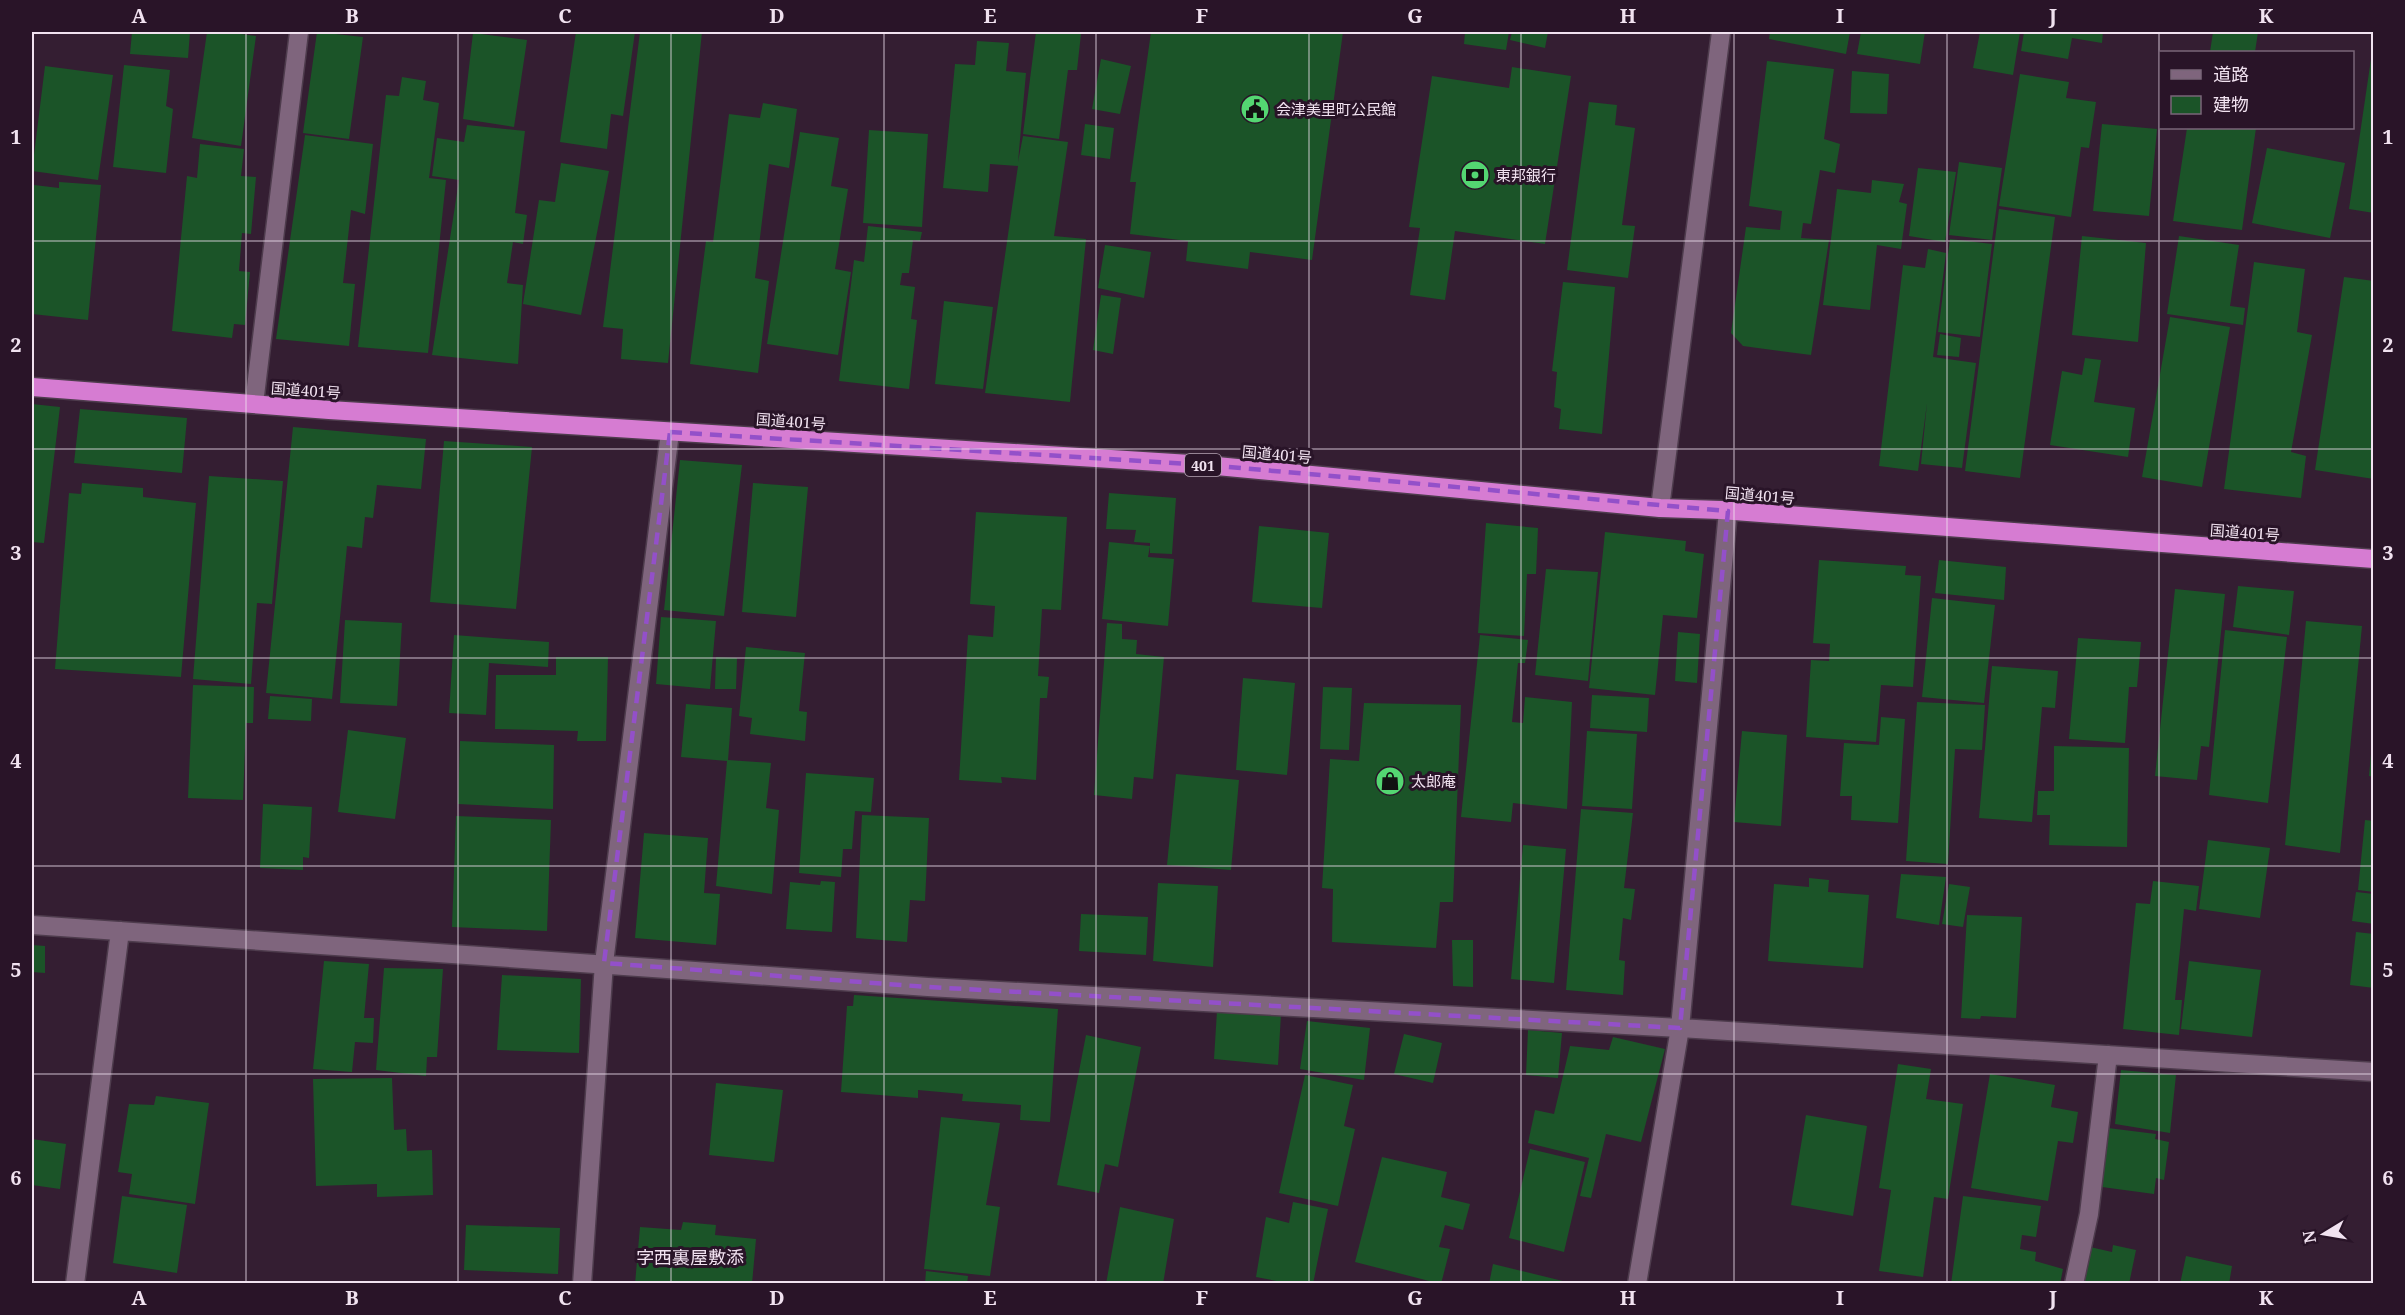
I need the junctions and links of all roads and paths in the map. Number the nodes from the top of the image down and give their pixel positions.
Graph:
1 (299, 32) edge
2 (1721, 32) edge
3 (32, 387) edge
4 (254, 404) junction
5 (670, 432) junction
6 (1660, 508) junction
7 (1728, 511) junction
8 (2373, 559) edge
9 (32, 925) edge
10 (120, 931) junction
11 (604, 963) junction
12 (1680, 1028) junction
13 (2108, 1055) junction
14 (2373, 1071) edge
15 (75, 1284) edge
16 (582, 1284) edge
17 (1637, 1284) edge
18 (2074, 1284) edge

1 - 4 street
2 - 6 street
3 - 4 highway, 国道401号 / 401
4 - 5 highway, 国道401号 / 401
5 - 6 highway, 国道401号 / 401
5 - 11 street
6 - 7 highway, 国道401号 / 401
7 - 8 highway, 国道401号 / 401
7 - 12 street
9 - 10 street
10 - 11 street
10 - 15 street
11 - 12 street
11 - 16 street
12 - 13 street
12 - 17 street
13 - 14 street
13 - 18 street

